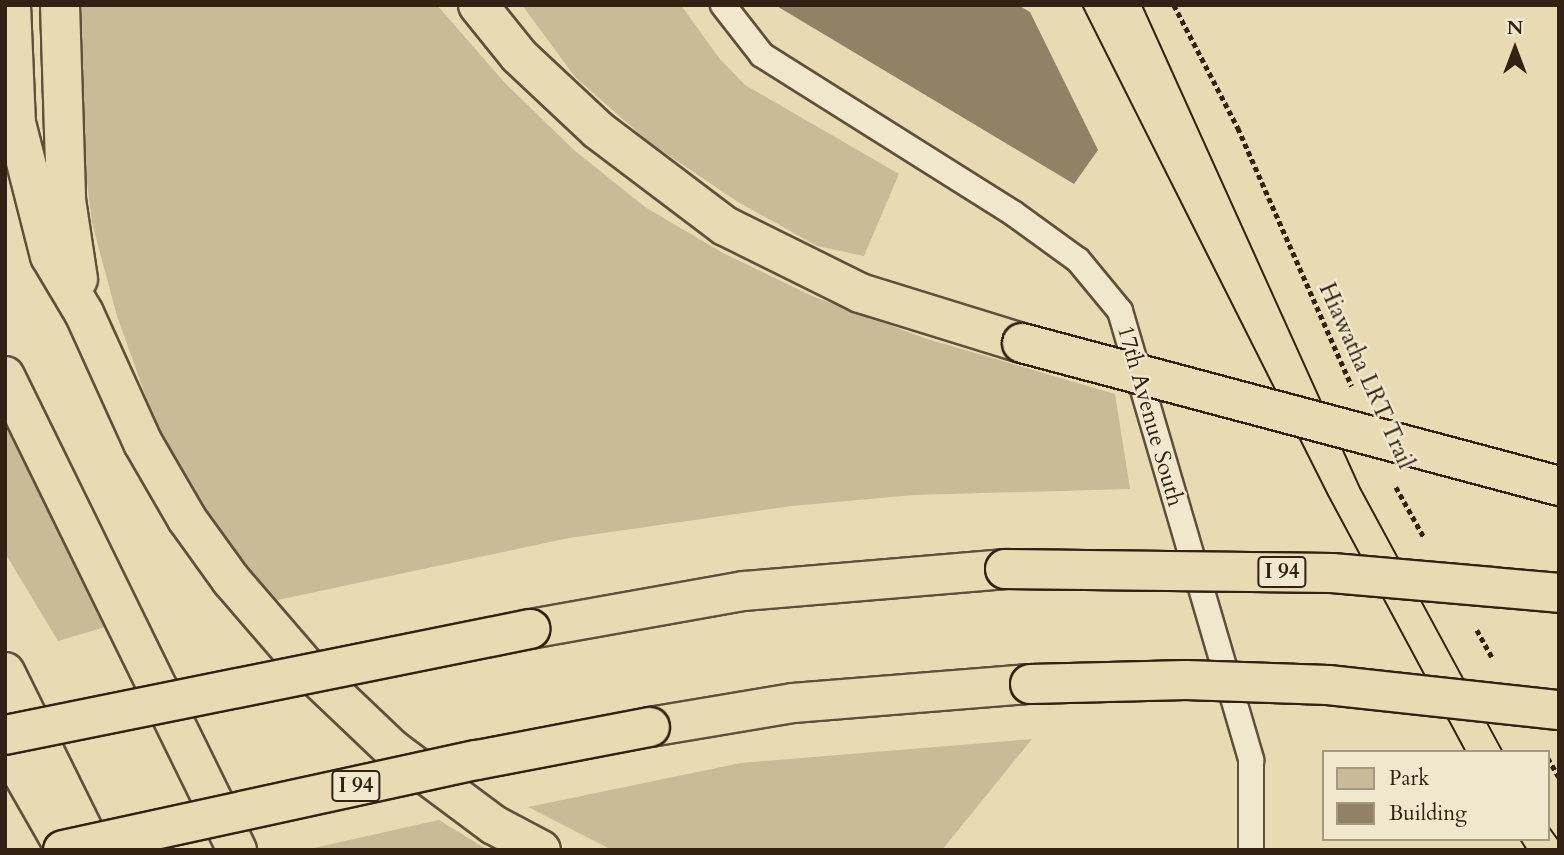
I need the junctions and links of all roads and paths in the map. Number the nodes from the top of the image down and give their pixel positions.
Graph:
1 (11, 5) edge
2 (60, 5) edge
3 (478, 5) edge
4 (723, 5) edge
5 (1174, 5) edge
6 (84, 313) junction
7 (5, 376) edge
8 (1358, 400) dead end
9 (1391, 476) dead end
10 (1559, 485) edge
11 (1430, 548) dead end
12 (1559, 593) edge
13 (1471, 620) dead end
14 (1498, 668) dead end
15 (5, 672) edge
16 (1559, 710) edge
17 (5, 735) edge
18 (5, 743) edge
19 (1550, 761) edge
20 (1559, 777) edge
21 (64, 850) edge
22 (93, 850) edge
23 (237, 850) edge
24 (541, 850) edge
25 (1251, 850) edge

1 - 6 highway
2 - 6 highway
3 - 10 highway, bridge
4 - 25 lane, 17th Avenue South
5 - 8 path, Hiawatha LRT Trail
6 - 24 highway
7 - 23 highway
9 - 11 path, Hiawatha LRT Trail
12 - 17 highway, I 94, bridge
13 - 14 path
15 - 22 highway
16 - 21 highway, I 94, bridge
18 - 21 highway
19 - 20 path

